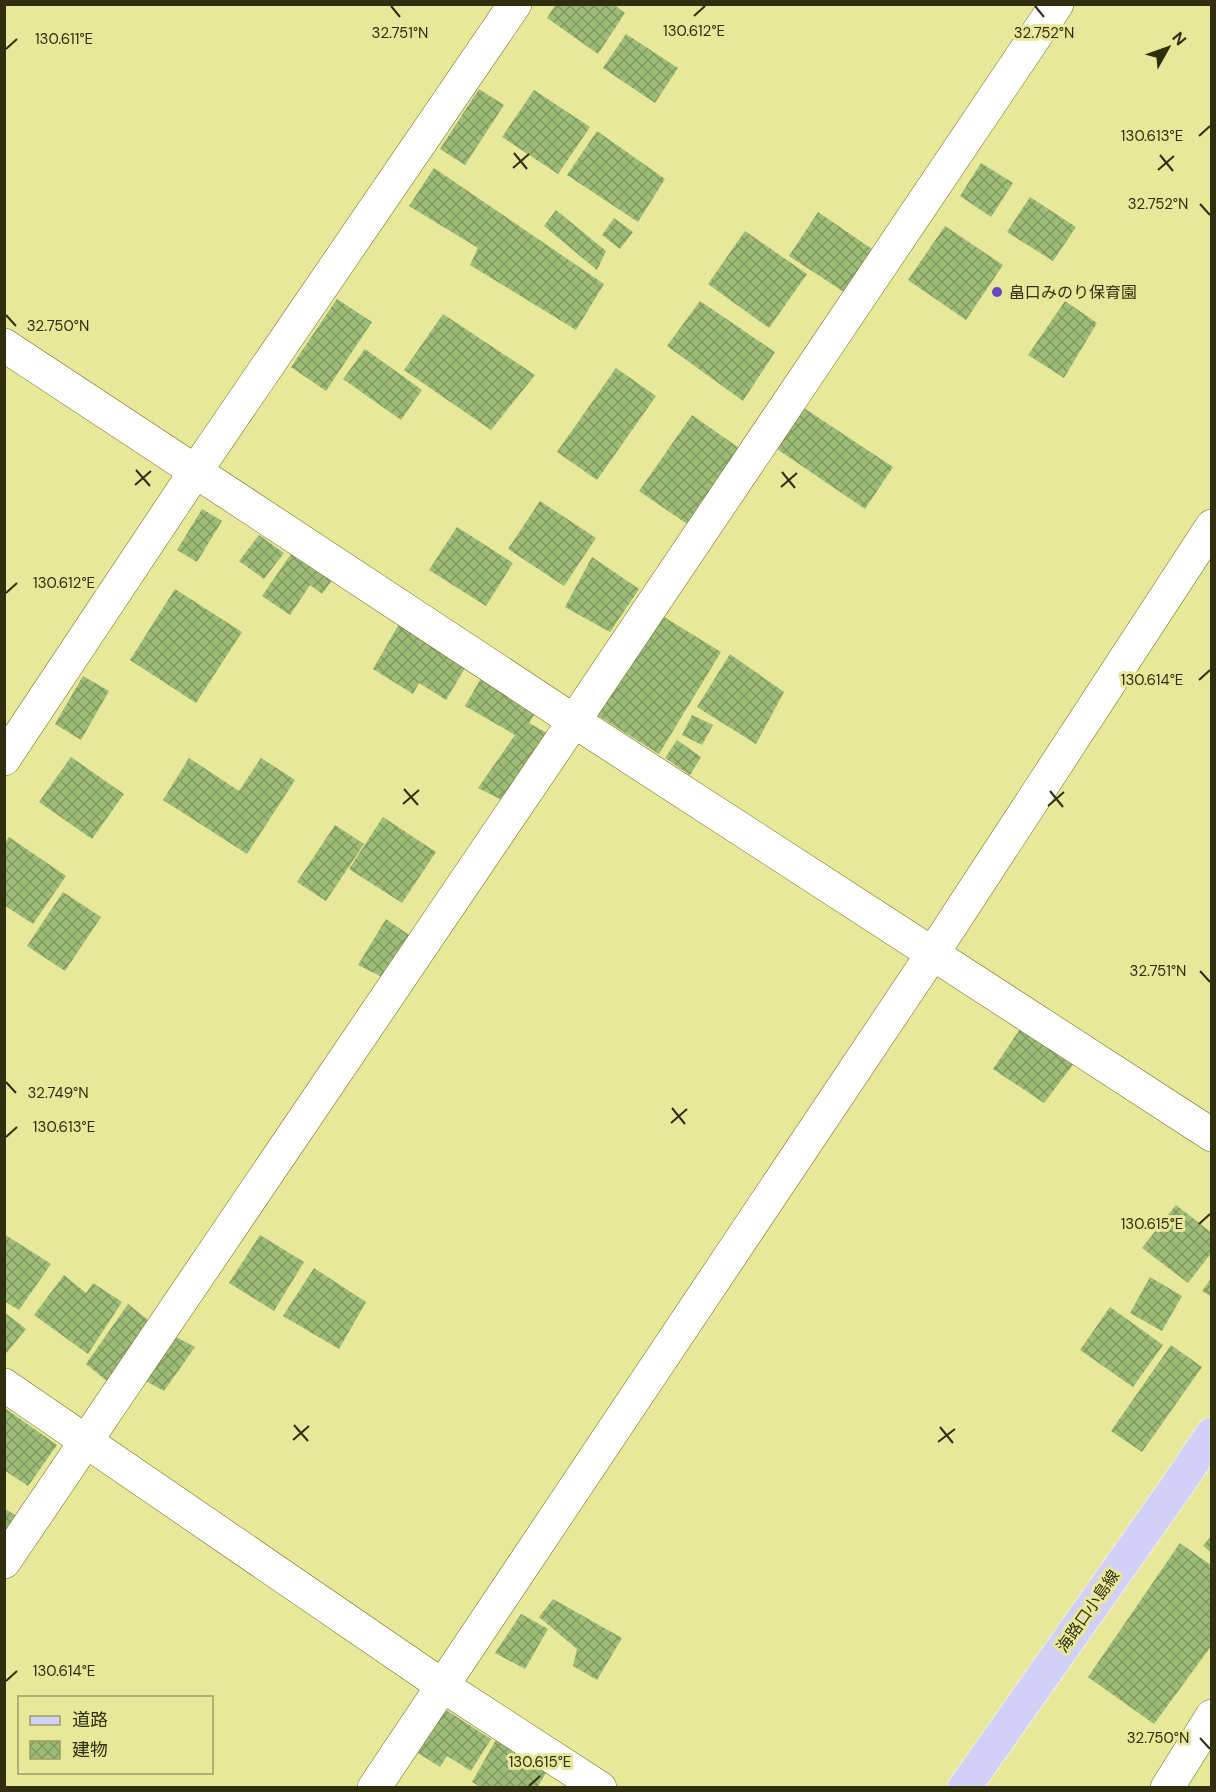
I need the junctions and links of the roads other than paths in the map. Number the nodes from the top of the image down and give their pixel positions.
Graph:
1 (515, 4) edge
2 (1057, 4) edge
3 (4, 345) edge
4 (195, 472) junction
5 (1212, 526) edge
6 (574, 721) junction
7 (4, 759) edge
8 (933, 953) junction
9 (1212, 1135) edge
10 (4, 1385) edge
11 (1212, 1434) edge
12 (88, 1441) junction
13 (4, 1562) edge
14 (443, 1686) junction
15 (1212, 1716) edge
16 (374, 1788) edge
17 (600, 1788) edge
18 (964, 1788) edge
19 (1167, 1788) edge

1 - 4 street
2 - 6 street
3 - 4 street
4 - 6 street
4 - 7 street
5 - 8 street
6 - 8 street
6 - 12 street
8 - 9 street
8 - 14 street
10 - 12 street
11 - 18 main road, 海路口小島線
12 - 13 street
12 - 14 street
14 - 16 street
14 - 17 street
15 - 19 street

